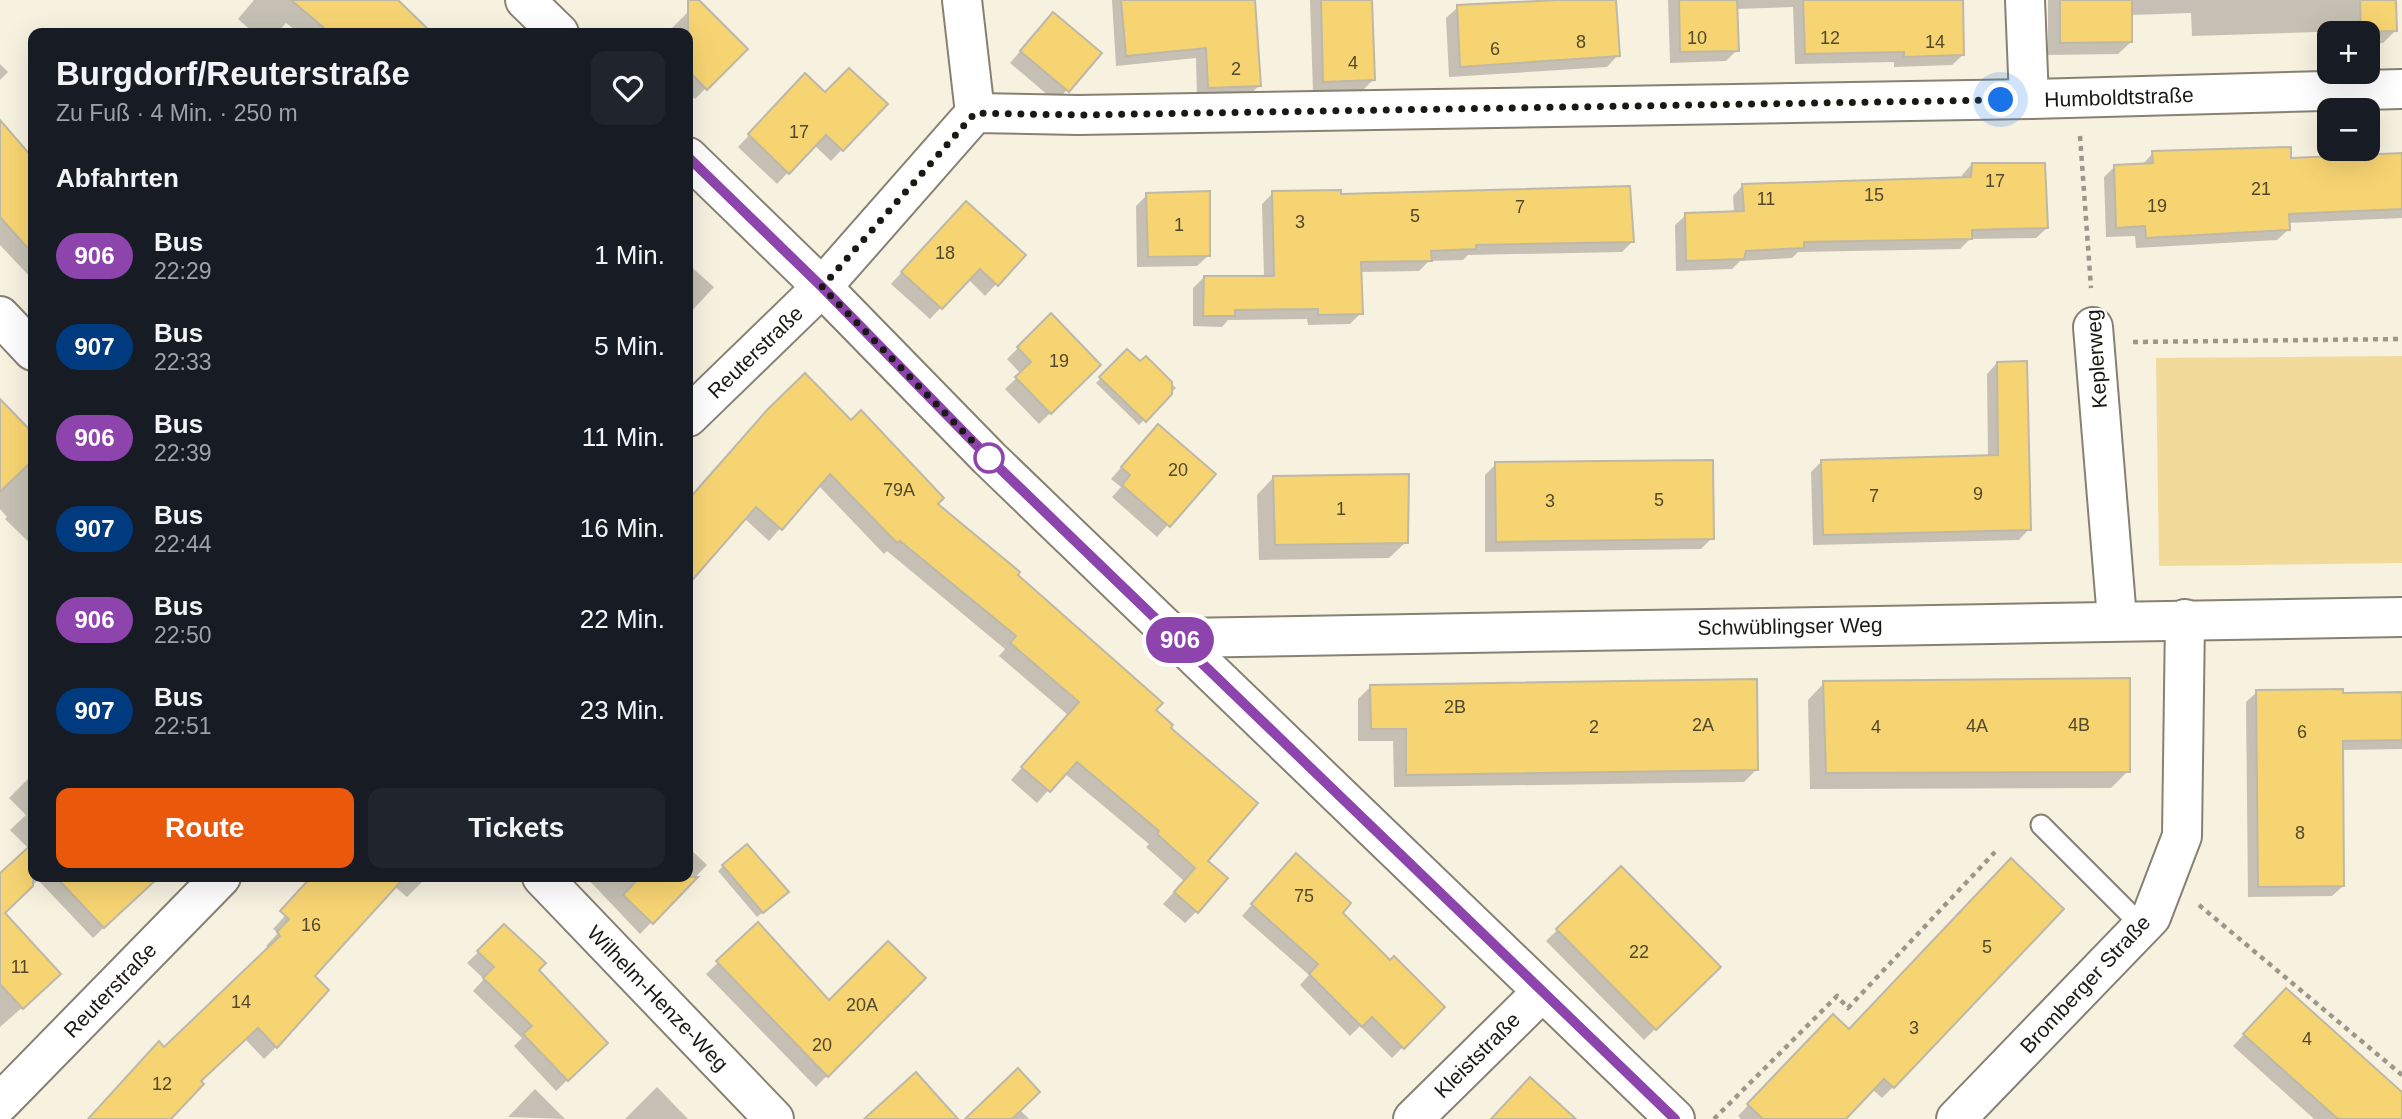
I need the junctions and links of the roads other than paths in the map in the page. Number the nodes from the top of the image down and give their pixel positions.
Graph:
1 (525, 0) edge
2 (962, 0) edge
3 (2025, 0) edge
4 (554, 28) edge
5 (2402, 89) edge
6 (2029, 99) junction
7 (975, 113) junction
8 (693, 162) edge
9 (822, 287) junction
10 (0, 316) edge
11 (2093, 334) road end
12 (28, 346) edge
13 (693, 411) edge
14 (2402, 617) edge
15 (2117, 620) junction
16 (2185, 620) junction
17 (1178, 638) junction
18 (2041, 825) dead end
19 (215, 882) edge
20 (547, 882) edge
21 (2142, 926) junction
22 (1542, 992) junction
23 (0, 1103) edge
24 (774, 1119) edge
25 (1413, 1119) edge
26 (1675, 1119) edge
27 (1956, 1119) edge

1 - 4 street
2 - 7 street
3 - 6 street
5 - 6 street, Humboldtstraße
6 - 7 street, Humboldtstraße
7 - 9 street
8 - 9 street
9 - 13 street, Reuterstraße
9 - 17 street
10 - 12 street
11 - 15 street, Keplerweg
14 - 16 street, Schwüblingser Weg
15 - 16 street, Schwüblingser Weg
15 - 17 street, Schwüblingser Weg
16 - 21 street, Bromberger Straße
17 - 22 street
18 - 21 lane
19 - 23 street, Reuterstraße
20 - 24 street, Wilhelm-Henze-Weg
21 - 27 street, Bromberger Straße
22 - 25 street, Kleiststraße
22 - 26 street

